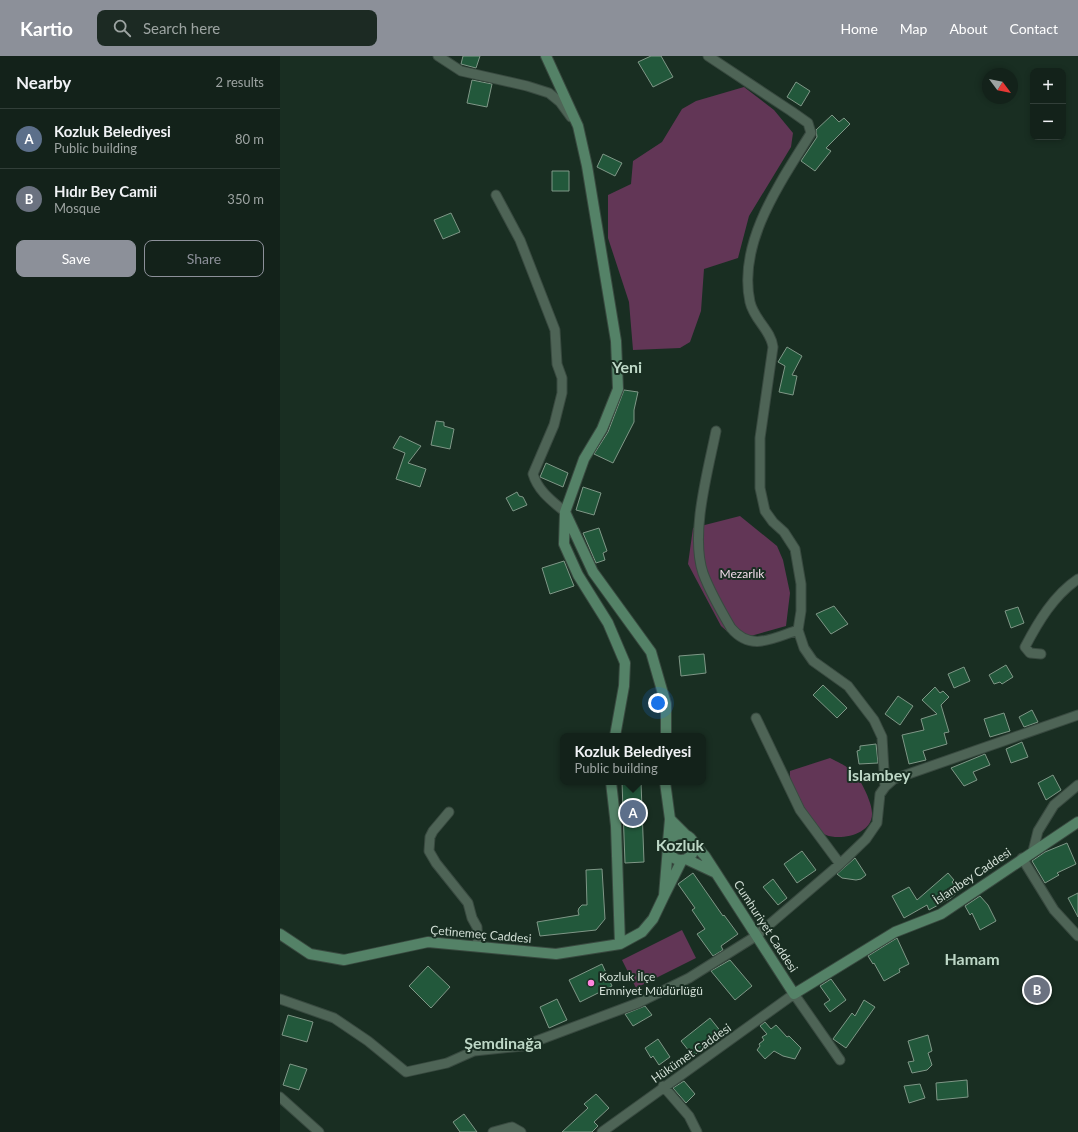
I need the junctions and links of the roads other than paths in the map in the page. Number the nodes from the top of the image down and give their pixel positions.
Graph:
1 (438, 56) edge
2 (546, 56) edge
3 (708, 56) edge
4 (578, 126) junction
5 (496, 195) dead end
6 (716, 431) dead end
7 (565, 512) junction
8 (1078, 579) edge
9 (798, 630) junction
10 (1040, 654) dead end
11 (1078, 716) edge
12 (756, 718) dead end
13 (616, 733) edge
14 (666, 733) edge
15 (611, 785) edge
16 (665, 785) edge
17 (1078, 785) edge
18 (885, 787) junction
19 (449, 812) dead end
20 (670, 819) junction
21 (1078, 822) edge
22 (685, 834) junction
23 (694, 844) junction
24 (668, 845) junction
25 (1033, 851) junction
26 (1022, 858) junction
27 (684, 859) junction
28 (840, 864) junction
29 (716, 873) junction
30 (664, 896) junction
31 (280, 934) edge
32 (756, 936) junction
33 (1078, 936) edge
34 (620, 944) junction
35 (478, 946) junction
36 (794, 994) junction
37 (280, 1000) edge
38 (840, 1060) dead end
39 (663, 1086) junction
40 (280, 1097) edge
41 (319, 1132) edge
42 (493, 1132) edge
43 (521, 1132) edge
44 (602, 1132) edge
45 (697, 1132) edge

1 - 4 street
2 - 4 street
3 - 9 street
4 - 7 street
5 - 7 street
6 - 9 street
7 - 13 street
7 - 14 street
8 - 10 street
9 - 18 street
11 - 18 street
12 - 28 street
15 - 34 street
16 - 20 street, Çetinemeç Caddesi
17 - 25 street
18 - 28 street
19 - 35 street
20 - 22 street
20 - 24 street, Çetinemeç Caddesi
21 - 25 street, İslambey Caddesi
22 - 23 street
22 - 24 street
23 - 27 street
23 - 29 street, Cumhuriyet Caddesi
24 - 27 street
24 - 30 street, Çetinemeç Caddesi
25 - 26 street, İslambey Caddesi
26 - 33 street
26 - 36 street, İslambey Caddesi
27 - 29 street
27 - 30 street, Çetinemeç Caddesi
28 - 32 street
29 - 32 street, Cumhuriyet Caddesi
30 - 34 street, Çetinemeç Caddesi
31 - 35 street, Çetinemeç Caddesi
32 - 36 street, Cumhuriyet Caddesi
32 - 37 street
34 - 35 street, Çetinemeç Caddesi
36 - 38 street
36 - 39 street, Hükümet Caddesi
39 - 44 street, Hükümet Caddesi
39 - 45 street
40 - 41 street
42 - 43 street

